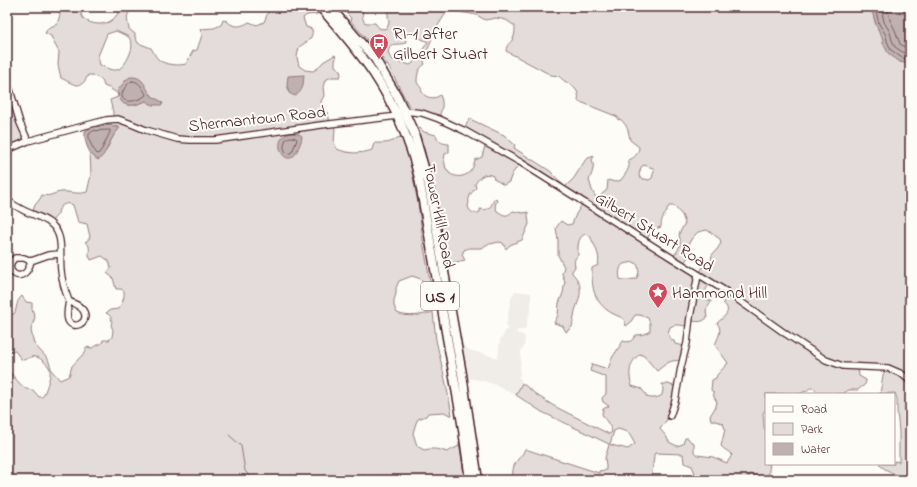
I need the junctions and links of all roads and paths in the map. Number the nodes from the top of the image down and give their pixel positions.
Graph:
1 (320, 7) edge
2 (330, 7) edge
3 (7, 80) edge
4 (401, 114) junction
5 (28, 141) junction
6 (7, 150) edge
7 (7, 200) edge
8 (60, 254) junction
9 (31, 261) dead end
10 (698, 275) junction
11 (69, 301) dead end
12 (445, 325) junction
13 (910, 380) edge
14 (670, 416) dead end
15 (474, 457) junction
16 (470, 480) edge
17 (478, 480) edge

1 - 4 highway, Tower Hill Road / US 1
2 - 4 highway, Tower Hill Road / US 1
3 - 5 street
4 - 5 street, Shermantown Road
4 - 10 street, Gilbert Stuart Road
4 - 12 highway, Tower Hill Road / US 1
4 - 15 highway, Tower Hill Road / US 1
5 - 6 street, Shermantown Road
7 - 8 street
8 - 9 street
8 - 11 street
10 - 13 street, Gilbert Stuart Road
10 - 14 street
12 - 15 highway
12 - 16 highway, Tower Hill Road / US 1
15 - 17 highway, Tower Hill Road / US 1

